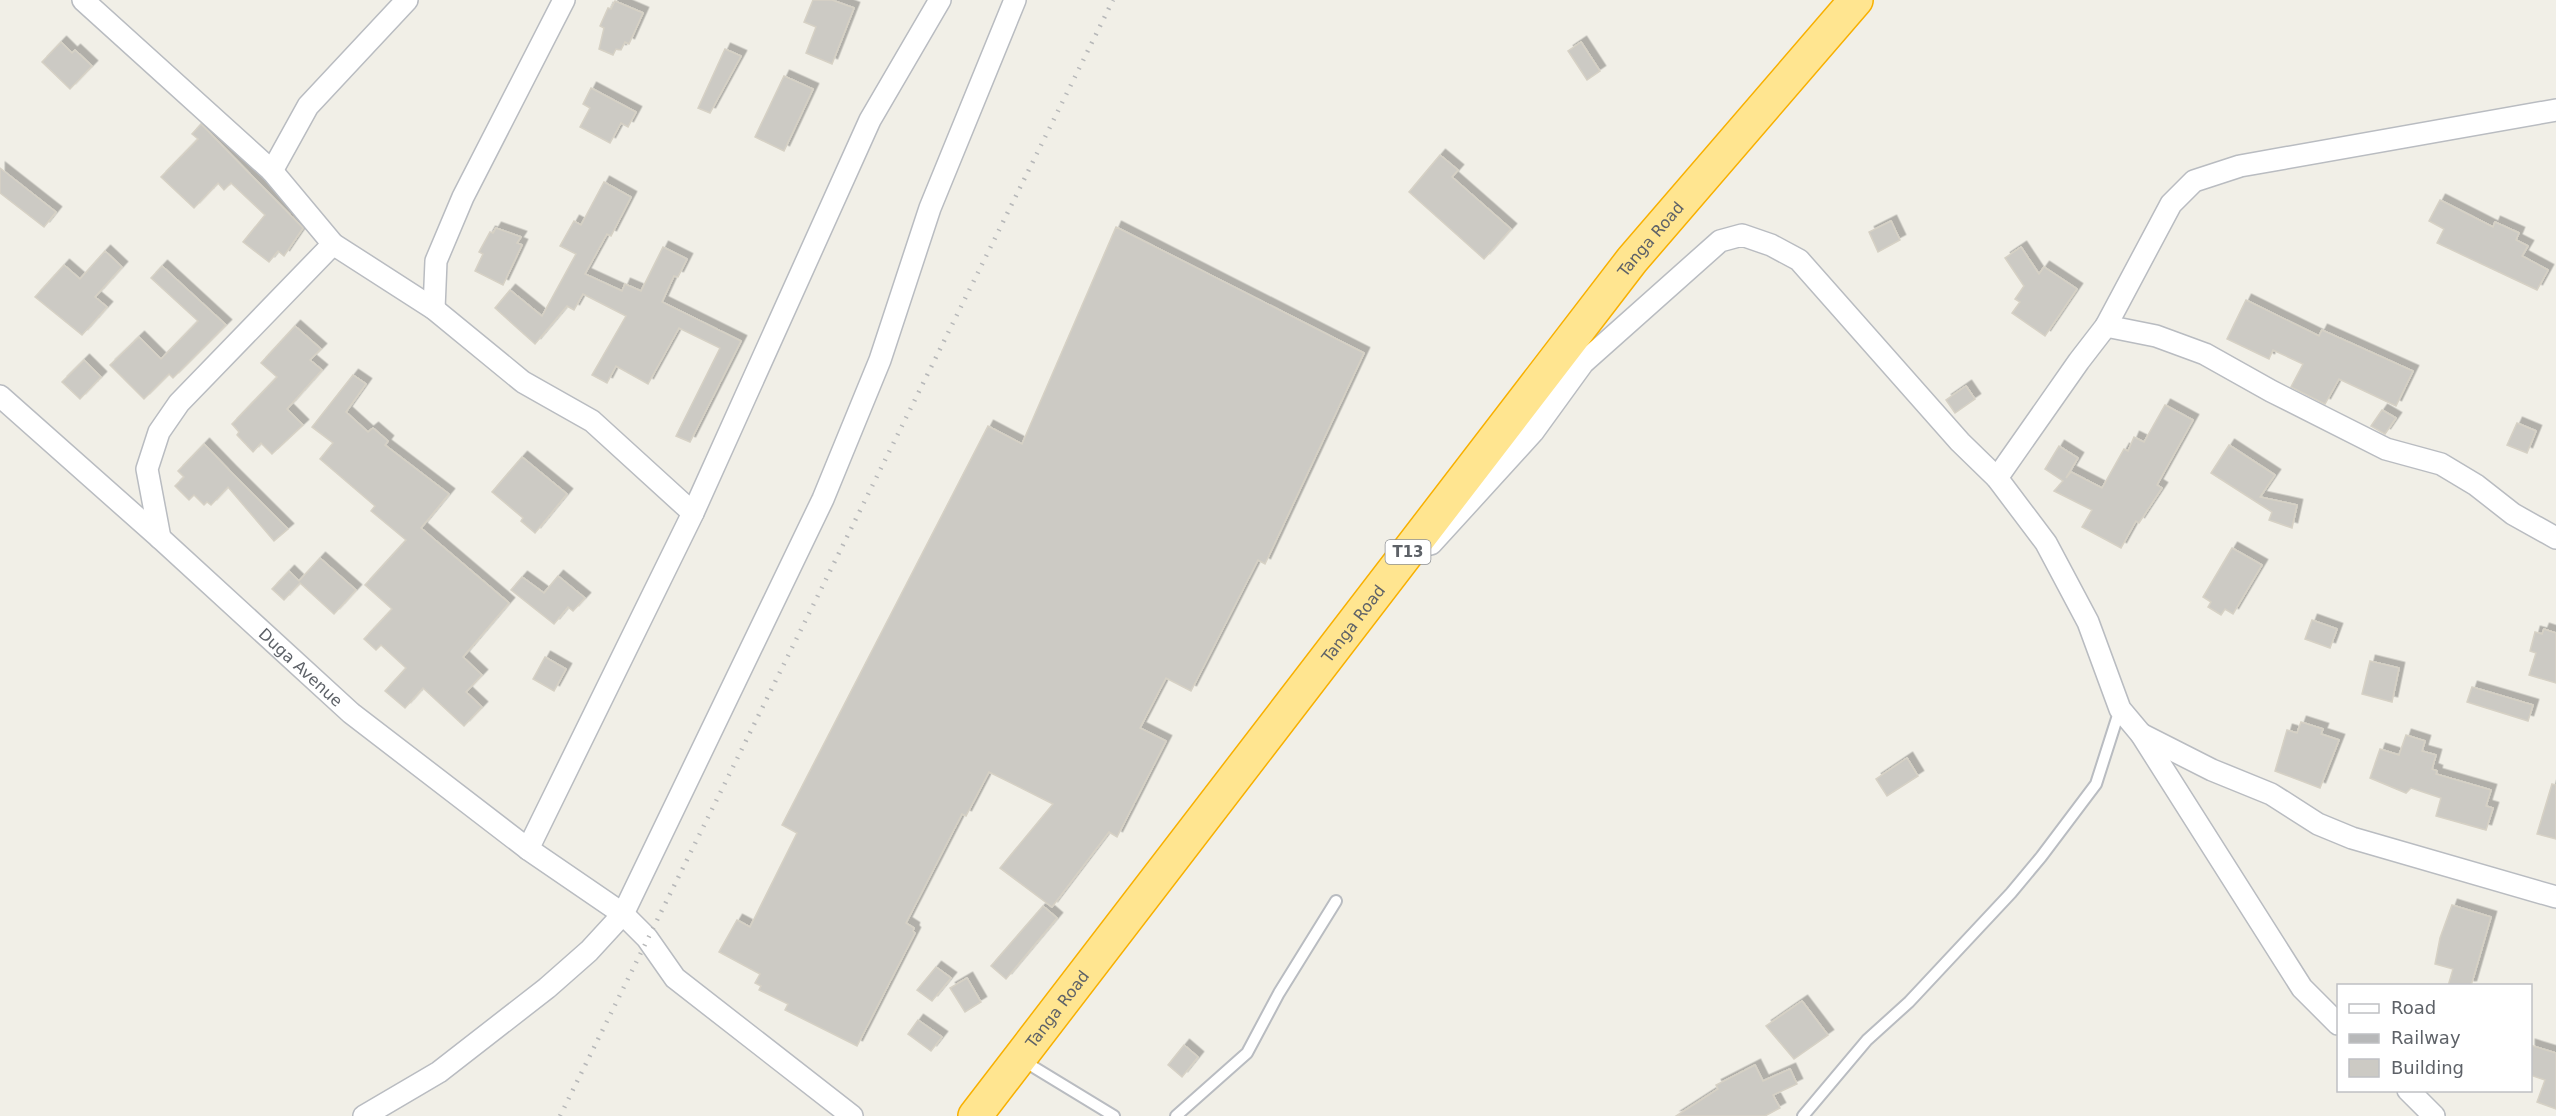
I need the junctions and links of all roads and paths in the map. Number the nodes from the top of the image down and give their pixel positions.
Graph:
1 (83, 0) edge
2 (407, 0) edge
3 (564, 0) edge
4 (940, 0) edge
5 (1015, 0) edge
6 (1856, 0) edge
7 (2556, 110) edge
8 (272, 171) junction
9 (333, 244) junction
10 (434, 309) junction
11 (2106, 326) junction
12 (0, 396) edge
13 (1997, 478) junction
14 (693, 513) junction
15 (160, 538) junction
16 (2556, 538) edge
17 (1373, 598) junction
18 (2120, 709) junction
19 (2141, 734) junction
20 (528, 849) junction
21 (2556, 897) edge
22 (1336, 901) dead end
23 (623, 914) junction
24 (2337, 1023) edge
25 (1019, 1059) junction
26 (2410, 1092) edge
27 (364, 1116) edge
28 (852, 1116) edge
29 (975, 1116) edge
30 (1114, 1116) edge
31 (1176, 1116) edge
32 (1803, 1116) edge
33 (2434, 1116) edge

1 - 8 street
2 - 8 street
3 - 10 street
4 - 14 street
5 - 23 street
6 - 17 highway, Tanga Road / T13
7 - 11 street
8 - 9 street
9 - 10 street
9 - 15 street
10 - 14 street
11 - 13 street
11 - 16 street
12 - 15 street, Duga Avenue
13 - 17 street
13 - 18 street
14 - 20 street
15 - 20 street, Duga Avenue
17 - 25 highway, Tanga Road / T13
18 - 19 street
18 - 32 lane
19 - 21 street
19 - 24 street
20 - 23 street, Duga Avenue
22 - 31 lane
23 - 27 street
23 - 28 street, Duga Avenue
25 - 29 highway, Tanga Road / T13
25 - 30 lane
26 - 33 street

